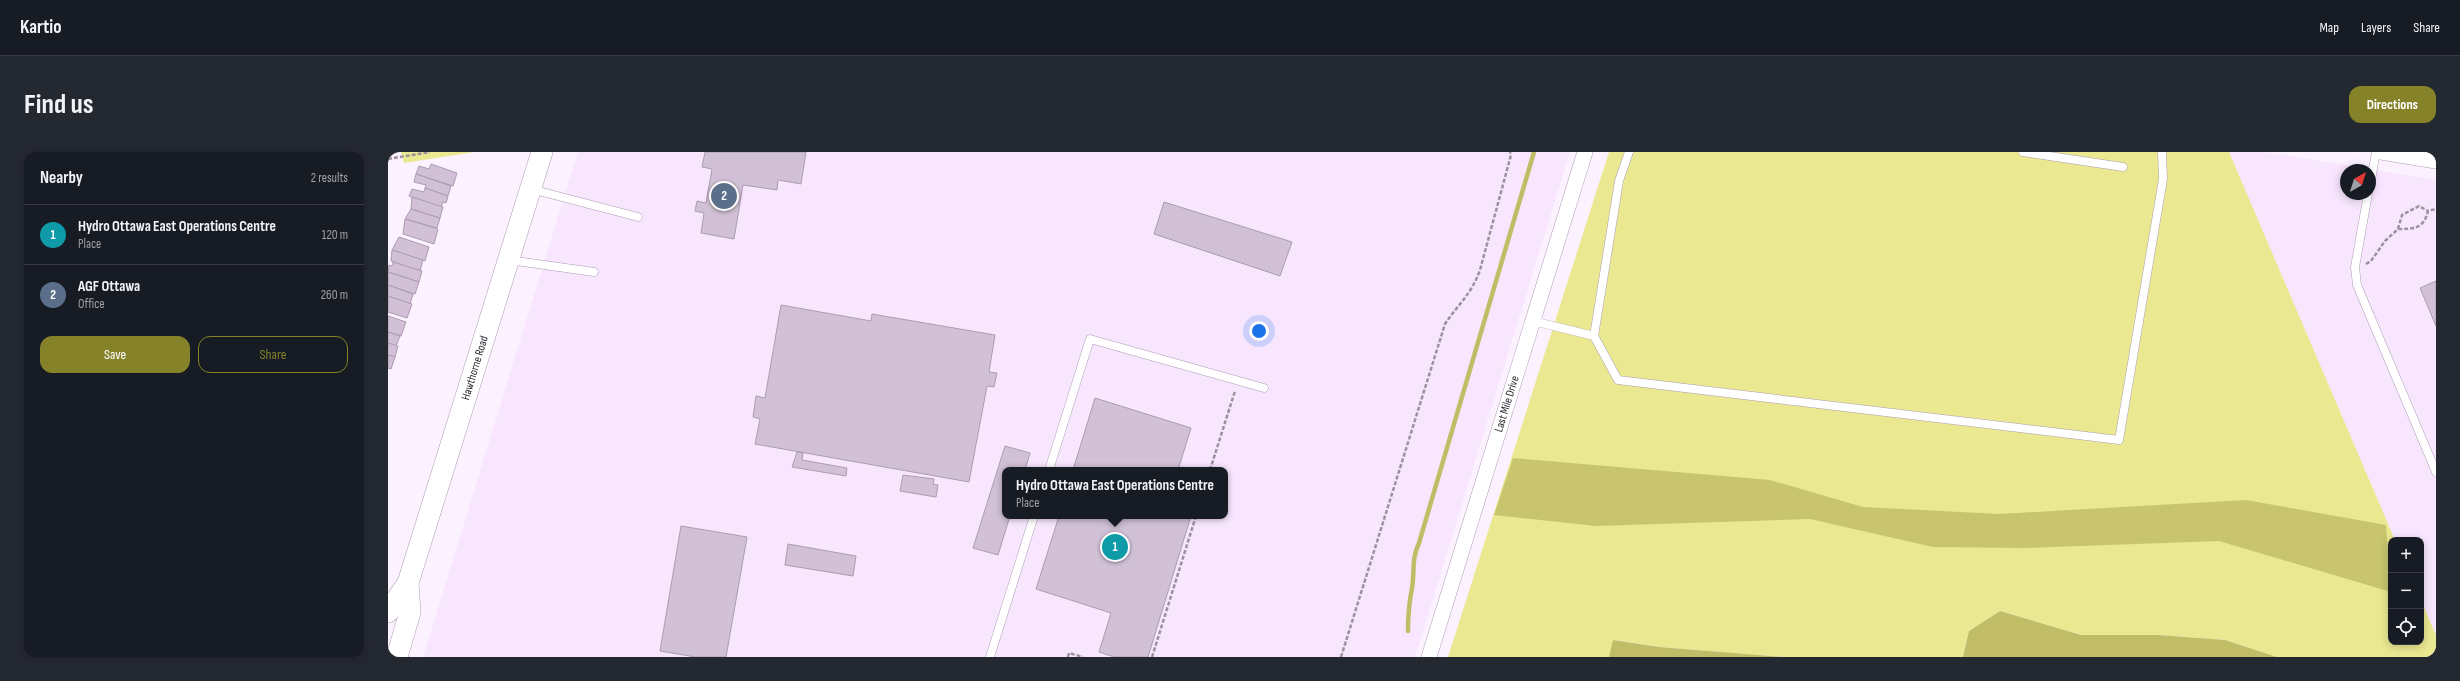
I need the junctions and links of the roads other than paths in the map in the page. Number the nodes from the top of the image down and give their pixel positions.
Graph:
1 (542, 152) edge
2 (1585, 152) edge
3 (1629, 152) edge
4 (2024, 152) edge
5 (2162, 152) edge
6 (2376, 152) edge
7 (2381, 152) edge
8 (2436, 161) edge
9 (2374, 164) edge
10 (2124, 167) dead end
11 (531, 189) junction
12 (2367, 200) edge
13 (638, 216) dead end
14 (509, 259) junction
15 (594, 272) dead end
16 (1533, 320) junction
17 (1594, 336) junction
18 (1264, 388) dead end
19 (1050, 467) edge
20 (2436, 472) edge
21 (1033, 519) edge
22 (408, 583) junction
23 (388, 610) edge
24 (396, 657) edge
25 (991, 657) edge
26 (1429, 657) edge

1 - 11 main road, Hawthorne Road
2 - 16 street, Last Mile Drive
3 - 17 lane
4 - 10 lane
5 - 17 lane
6 - 9 lane
7 - 8 street
11 - 13 lane
11 - 14 main road, Hawthorne Road
12 - 20 lane
14 - 15 lane
14 - 22 main road, Hawthorne Road
16 - 17 lane
16 - 26 street, Last Mile Drive
18 - 19 lane
21 - 25 lane
22 - 23 main road, Hawthorne Road
22 - 24 main road, Hawthorne Road

